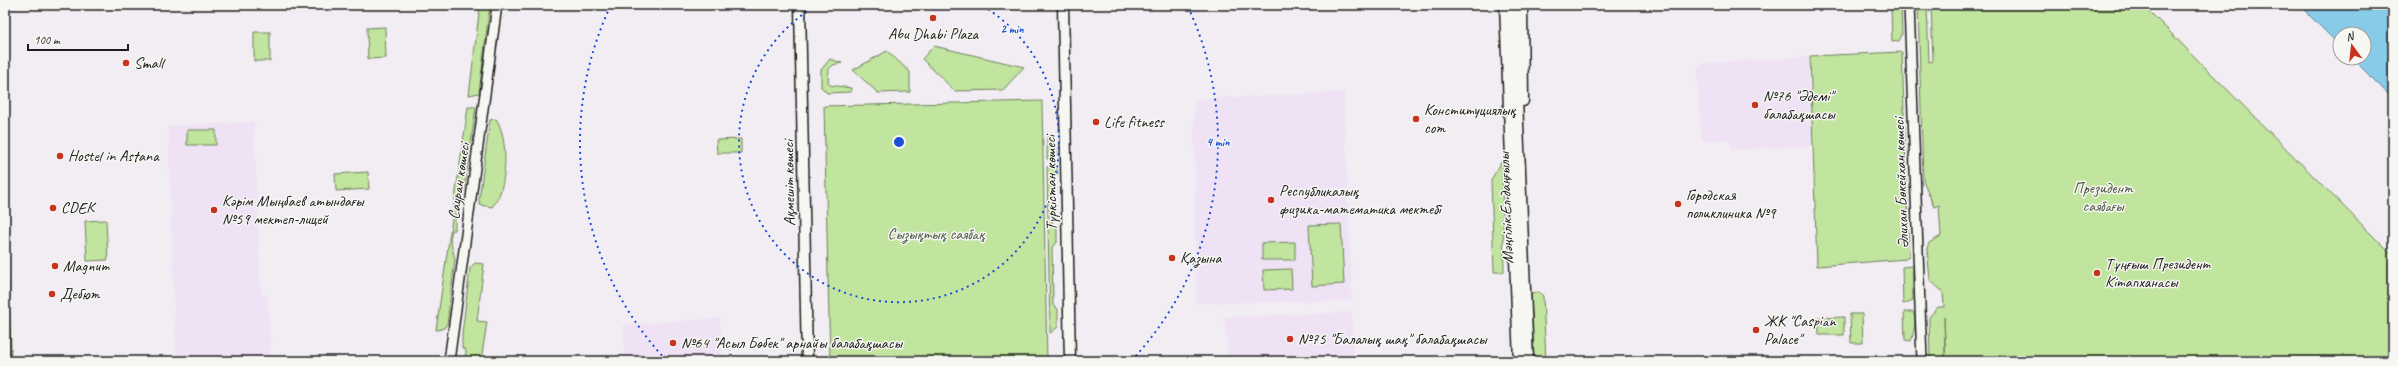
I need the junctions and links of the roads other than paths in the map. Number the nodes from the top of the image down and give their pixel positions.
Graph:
1 (497, 5) edge
2 (800, 5) edge
3 (1063, 5) edge
4 (1498, 5) edge
5 (1505, 5) edge
6 (1513, 5) edge
7 (1522, 5) edge
8 (1909, 5) edge
9 (1513, 116) junction
10 (449, 361) edge
11 (807, 361) edge
12 (1070, 361) edge
13 (1519, 361) edge
14 (1528, 361) edge
15 (1922, 361) edge

1 - 10 street, Сауран көшесі
2 - 11 main road, Ақмешіт көшесі
3 - 12 main road, Түркістан көшесі
4 - 9 main road
5 - 9 main road, Мәңгілік Ел даңғылы
6 - 9 main road, Мәңгілік Ел даңғылы
7 - 9 main road
8 - 15 street, Әлихан Бөкейхан көшесі
9 - 13 main road, Мәңгілік Ел даңғылы
9 - 14 main road, Мәңгілік Ел даңғылы

